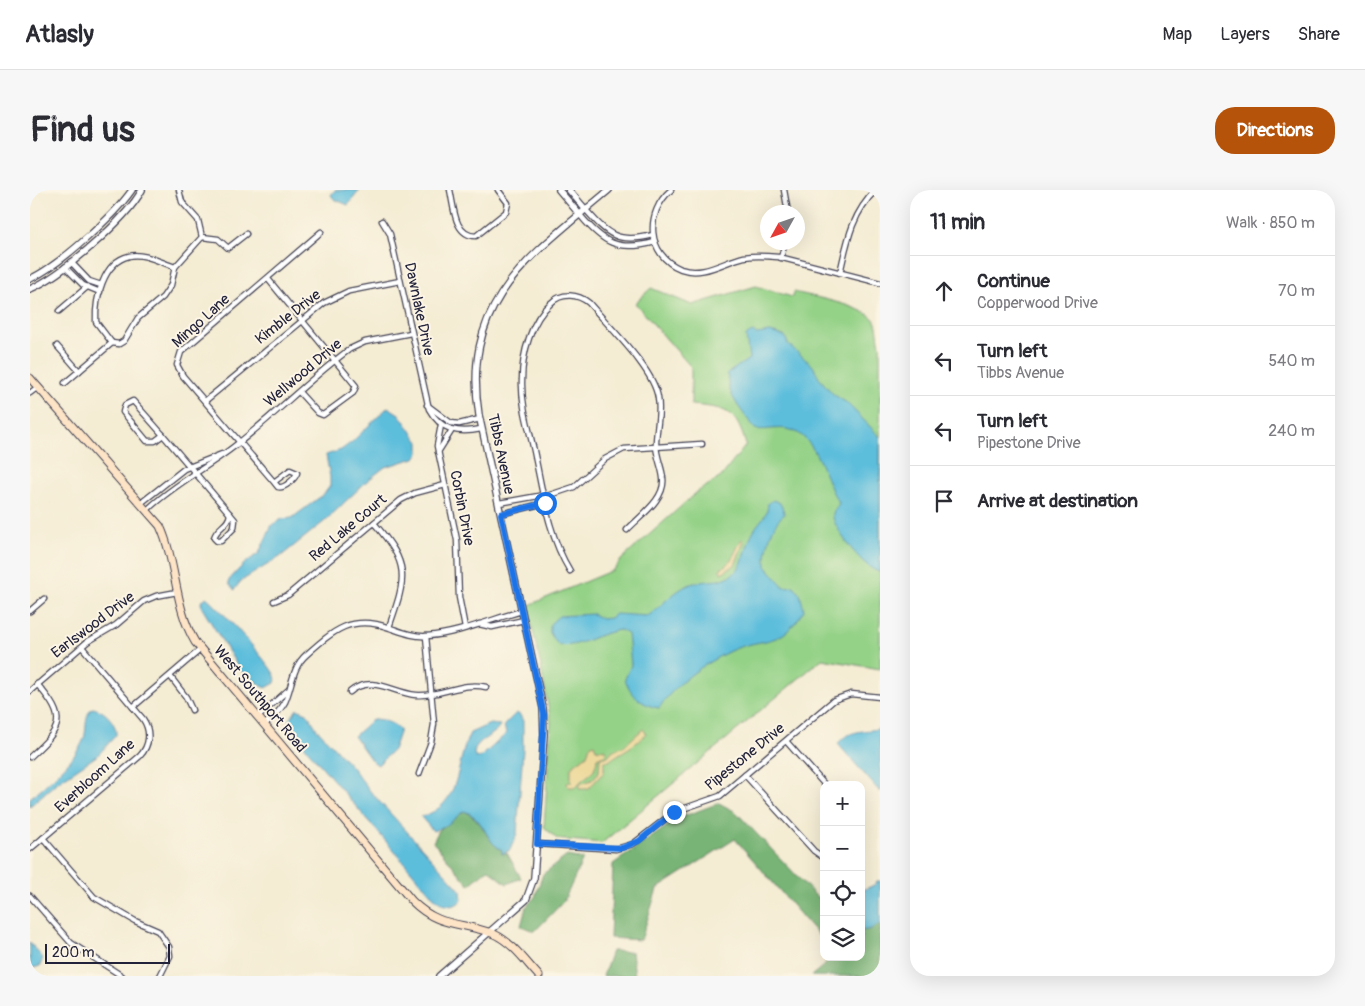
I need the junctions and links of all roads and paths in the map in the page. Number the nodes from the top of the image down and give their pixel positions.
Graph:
1 (132, 190) edge
2 (142, 190) edge
3 (179, 190) edge
4 (450, 190) edge
5 (498, 190) edge
6 (559, 190) edge
7 (569, 190) edge
8 (609, 190) edge
9 (671, 190) edge
10 (784, 190) edge
11 (876, 190) edge
12 (787, 205) edge
13 (586, 210) junction
14 (580, 215) junction
15 (382, 221) dead end
16 (321, 232) dead end
17 (246, 234) dead end
18 (653, 235) junction
19 (202, 237) junction
20 (655, 242) junction
21 (783, 250) edge
22 (781, 258) junction
23 (71, 262) junction
24 (65, 267) junction
25 (175, 267) junction
26 (840, 273) junction
27 (30, 279) edge
28 (268, 279) junction
29 (400, 281) junction
30 (880, 283) edge
31 (101, 285) junction
32 (87, 287) junction
33 (30, 289) edge
34 (100, 292) junction
35 (59, 311) dead end
36 (302, 320) junction
37 (411, 333) junction
38 (112, 342) junction
39 (57, 346) dead end
40 (336, 360) junction
41 (79, 371) junction
42 (33, 383) edge
43 (64, 383) dead end
44 (299, 392) junction
45 (30, 393) edge
46 (205, 401) junction
47 (427, 405) junction
48 (480, 419) junction
49 (448, 421) junction
50 (443, 426) junction
51 (482, 429) junction
52 (452, 430) junction
53 (163, 435) junction
54 (240, 442) junction
55 (702, 444) dead end
56 (656, 446) junction
57 (438, 452) junction
58 (222, 454) junction
59 (190, 466) junction
60 (196, 473) junction
61 (274, 482) junction
62 (445, 485) junction
63 (544, 498) junction
64 (141, 503) junction
65 (499, 504) junction
66 (147, 510) junction
67 (230, 514) junction
68 (501, 514) junction
69 (374, 523) junction
70 (627, 530) dead end
71 (570, 571) dead end
72 (178, 592) junction
73 (44, 599) dead end
74 (274, 601) dead end
75 (30, 611) edge
76 (522, 611) junction
77 (524, 620) junction
78 (479, 624) junction
79 (389, 627) junction
80 (465, 628) junction
81 (426, 636) junction
82 (82, 646) junction
83 (201, 649) junction
84 (170, 676) junction
85 (37, 684) junction
86 (486, 687) dead end
87 (288, 690) junction
88 (30, 691) edge
89 (350, 692) dead end
90 (431, 694) junction
91 (880, 697) edge
92 (133, 707) junction
93 (192, 710) dead end
94 (258, 717) junction
95 (264, 725) junction
96 (786, 741) junction
97 (30, 757) edge
98 (419, 774) dead end
99 (745, 775) junction
100 (821, 781) edge
101 (43, 838) junction
102 (537, 844) junction
103 (30, 849) edge
104 (820, 855) edge
105 (30, 896) edge
106 (490, 933) junction
107 (122, 976) edge
108 (160, 976) edge
109 (439, 976) edge
110 (539, 976) edge

1 - 27 street
2 - 23 street
3 - 19 street
4 - 5 street
6 - 14 street
7 - 13 street
8 - 13 street, Tibbs Avenue
9 - 18 street
10 - 12 street
11 - 26 street
13 - 14 street, Tibbs Avenue
13 - 18 street
14 - 20 street
14 - 48 street, Tibbs Avenue
15 - 29 street, Dawnlake Drive
16 - 28 street, Mingo Lane
17 - 19 street
18 - 20 street
19 - 25 street
20 - 22 street
21 - 22 street
22 - 26 street
23 - 24 street
23 - 31 street
24 - 32 street
24 - 33 street
25 - 31 street
25 - 38 street
26 - 30 street
28 - 36 street
28 - 46 street, Mingo Lane
29 - 36 street, Kimble Drive
29 - 37 street, Dawnlake Drive
31 - 34 street
32 - 34 street
32 - 35 street
34 - 38 street
36 - 40 street
36 - 46 street, Kimble Drive
37 - 40 street, Wellwood Drive
37 - 47 street, Dawnlake Drive
38 - 41 street
39 - 41 street
40 - 44 street, Wellwood Drive
40 - 44 street
41 - 43 street
42 - 45 street
42 - 64 main road, West Southport Road
44 - 54 street, Wellwood Drive
46 - 54 street, Mingo Lane
47 - 49 street
47 - 50 street, Dawnlake Drive
48 - 49 street
48 - 51 street, Tibbs Avenue
49 - 50 street
50 - 52 street, Dawnlake Drive
50 - 57 street, Corbin Drive
51 - 52 street, Dawnlake Drive
51 - 65 street, Tibbs Avenue
52 - 57 street, Corbin Drive
53 - 53 street
53 - 59 street
54 - 58 street, Wellwood Drive
54 - 61 street, Mingo Lane
55 - 56 street
56 - 63 street
56 - 63 street
56 - 70 street
57 - 62 street, Corbin Drive
58 - 59 street, Wellwood Drive
58 - 60 street, Wellwood Drive
59 - 60 street
59 - 64 street, Wellwood Drive
60 - 66 street, Wellwood Drive
60 - 67 street
61 - 61 street
62 - 69 street, Red Lake Court
62 - 80 street, Corbin Drive
63 - 65 street
63 - 68 street
63 - 71 street
64 - 66 main road, West Southport Road
65 - 68 street, Tibbs Avenue
66 - 72 main road, West Southport Road
67 - 67 street
68 - 76 street, Tibbs Avenue
69 - 74 street, Red Lake Court
69 - 79 street
72 - 82 street, Earlswood Drive
72 - 83 main road, West Southport Road
73 - 75 street
76 - 77 street, Tibbs Avenue
76 - 78 street
77 - 78 street
77 - 102 street, Tibbs Avenue
78 - 80 street
79 - 81 street
79 - 87 street
80 - 81 street
81 - 90 street
82 - 85 street, Earlswood Drive
82 - 92 street
83 - 84 street
83 - 94 main road, West Southport Road
84 - 92 street
84 - 93 street
85 - 88 street, Earlswood Drive
85 - 97 street
86 - 90 street
87 - 94 street
87 - 95 street
89 - 90 street
90 - 98 street
91 - 96 street, Pipestone Drive
92 - 101 street, Everbloom Lane
94 - 95 main road, West Southport Road
95 - 106 main road, West Southport Road
96 - 99 street, Pipestone Drive
96 - 100 street
99 - 102 street, Pipestone Drive
99 - 104 street
101 - 103 street, Everbloom Lane
101 - 108 street
102 - 106 street, Tibbs Avenue
105 - 107 street
106 - 109 street, Tibbs Avenue
106 - 110 main road, West Southport Road

